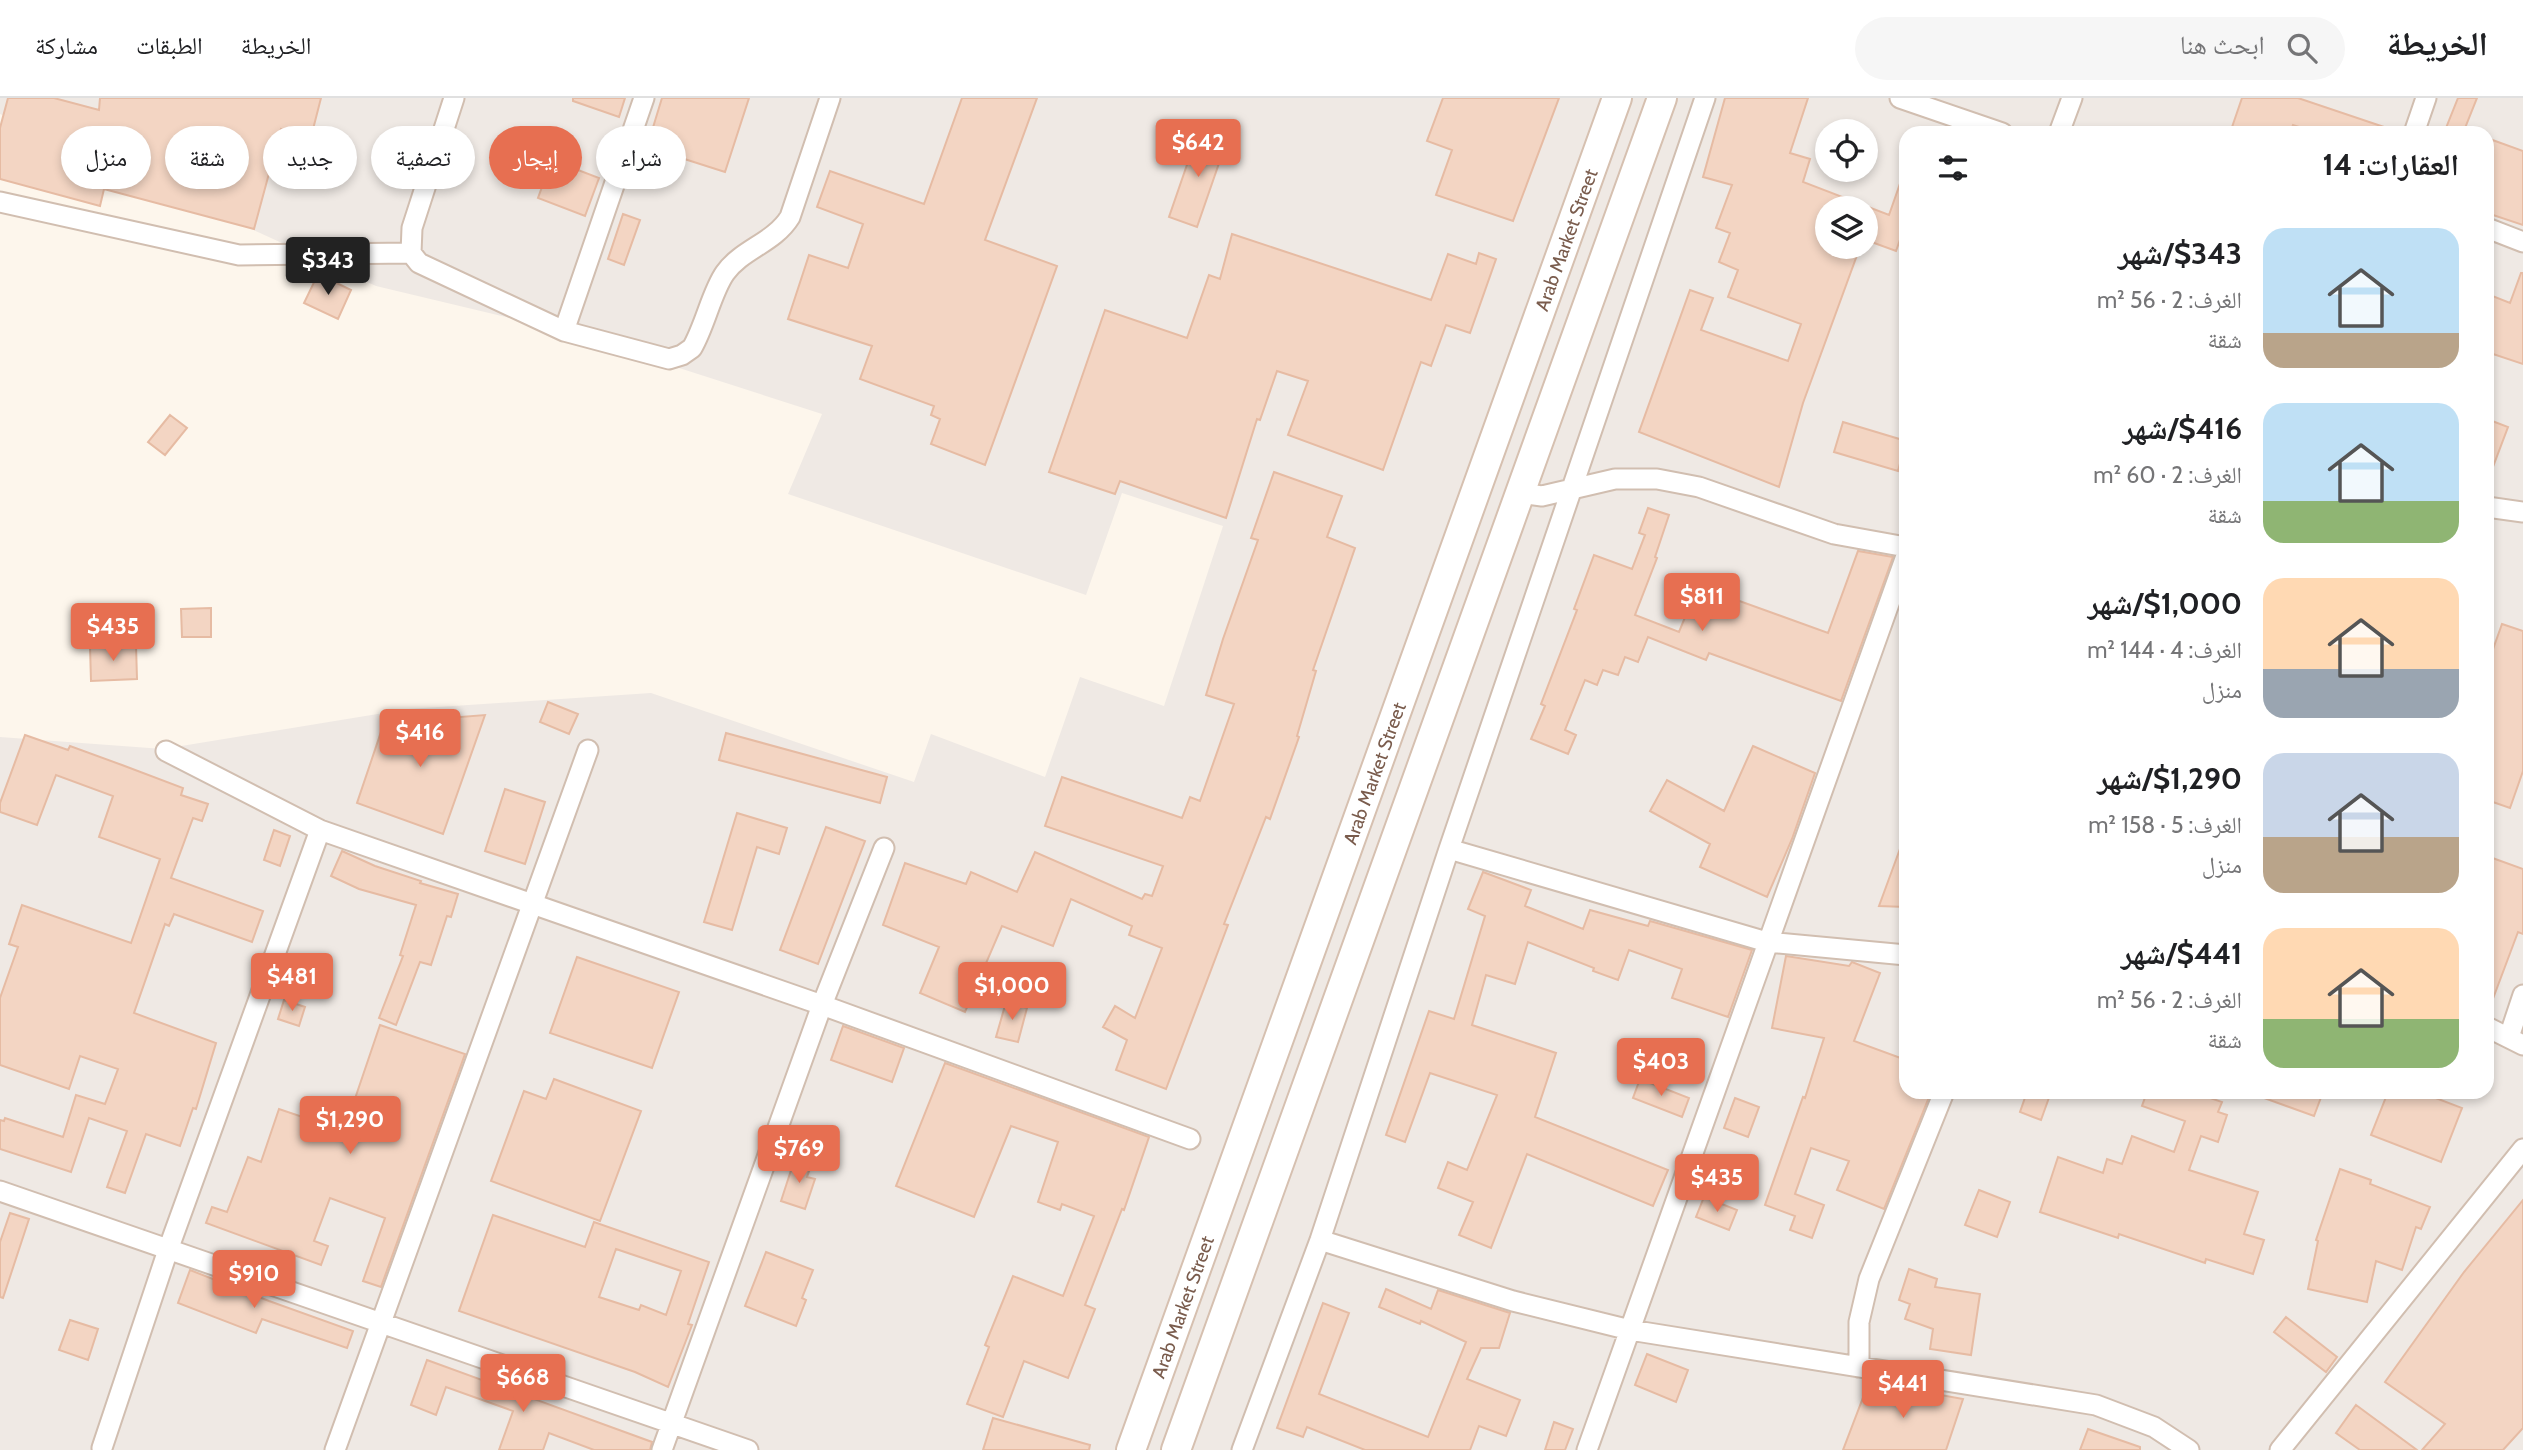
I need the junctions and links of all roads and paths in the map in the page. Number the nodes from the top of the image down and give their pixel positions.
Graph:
1 (454, 98) edge
2 (644, 98) edge
3 (830, 98) edge
4 (1617, 98) edge
5 (1662, 98) edge
6 (1705, 98) edge
7 (1900, 98) edge
8 (2072, 98) edge
9 (2426, 98) edge
10 (1982, 126) edge
11 (2062, 126) edge
12 (2416, 126) edge
13 (0, 202) edge
14 (2494, 231) edge
15 (2523, 242) edge
16 (411, 253) junction
17 (564, 331) junction
18 (1574, 488) junction
19 (1520, 493) junction
20 (2494, 508) edge
21 (2523, 512) edge
22 (1899, 546) edge
23 (1899, 575) edge
24 (588, 750) dead end
25 (166, 751) dead end
26 (320, 830) junction
27 (884, 848) dead end
28 (1449, 849) junction
29 (533, 903) junction
30 (1767, 942) junction
31 (1899, 954) edge
32 (2523, 995) edge
33 (822, 1005) junction
34 (2494, 1030) edge
35 (2516, 1041) edge
36 (1941, 1099) edge
37 (1189, 1139) dead end
38 (2523, 1149) edge
39 (0, 1191) edge
40 (1320, 1240) junction
41 (168, 1250) junction
42 (382, 1322) junction
43 (1630, 1330) junction
44 (1859, 1367) junction
45 (671, 1423) junction
46 (102, 1448) dead end
47 (335, 1450) edge
48 (662, 1450) edge
49 (748, 1450) edge
50 (1131, 1450) edge
51 (1176, 1450) edge
52 (1242, 1450) edge
53 (1587, 1450) edge
54 (2189, 1450) edge
55 (2280, 1450) edge

1 - 16 street
2 - 17 street
3 - 17 street
4 - 50 main road, Arab Market Street
5 - 19 main road
6 - 18 street
7 - 10 street
8 - 11 street
9 - 12 street
13 - 16 street
14 - 15 street
16 - 17 street
18 - 19 street
18 - 22 street
18 - 28 street
19 - 51 main road
20 - 21 street
23 - 30 street
24 - 29 street
25 - 26 street
26 - 29 street
26 - 41 street
27 - 33 street
28 - 30 street
28 - 40 street
29 - 33 street
29 - 42 street
30 - 31 street
30 - 43 street
32 - 35 street
33 - 37 street
33 - 45 street
34 - 35 street
36 - 44 street
38 - 55 street
39 - 41 street
40 - 43 street
40 - 52 street
41 - 42 street
41 - 46 street
42 - 45 street
42 - 47 street
43 - 44 street
43 - 53 street
44 - 54 street
45 - 48 street
45 - 49 street

